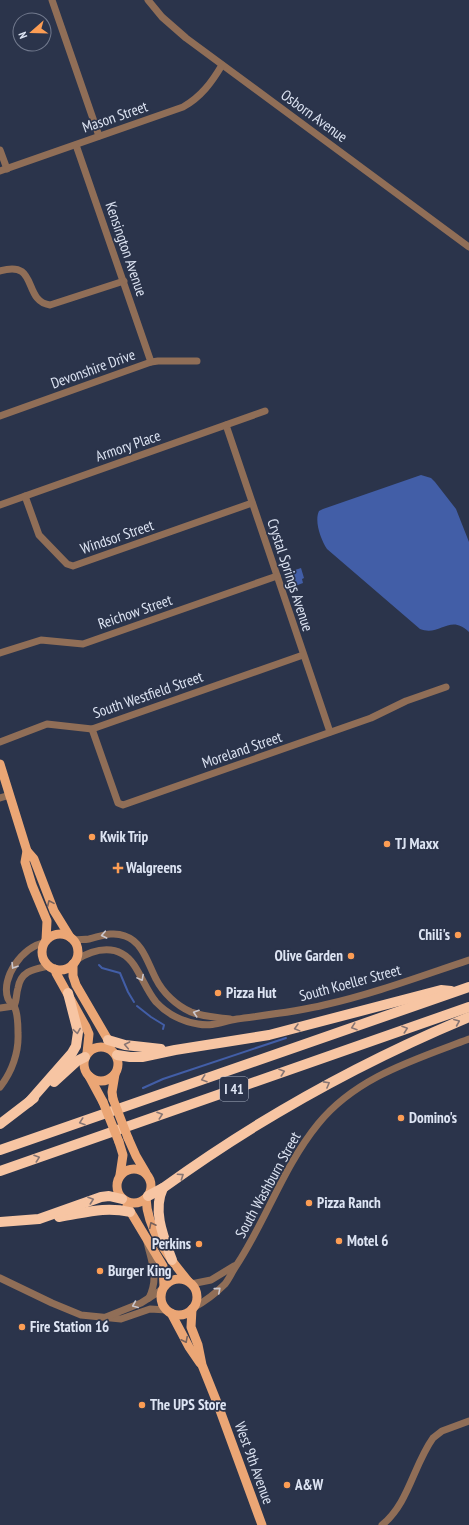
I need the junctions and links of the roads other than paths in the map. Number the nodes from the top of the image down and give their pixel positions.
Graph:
1 (52, 0) edge
2 (148, 0) edge
3 (222, 65) junction
4 (100, 136) junction
5 (76, 145) junction
6 (0, 150) edge
7 (3, 170) edge
8 (469, 247) edge
9 (0, 272) edge
10 (124, 281) junction
11 (197, 361) dead end
12 (152, 362) junction
13 (265, 411) dead end
14 (0, 416) edge
15 (226, 425) junction
16 (25, 496) junction
17 (252, 503) junction
18 (0, 505) edge
19 (277, 576) junction
20 (0, 654) edge
21 (303, 654) junction
22 (446, 687) dead end
23 (92, 729) junction
24 (330, 732) junction
25 (0, 742) edge
26 (0, 764) edge
27 (10, 795) junction
28 (0, 798) edge
29 (27, 851) junction
30 (72, 938) junction
31 (45, 942) junction
32 (469, 960) edge
33 (74, 962) junction
34 (52, 967) junction
35 (469, 987) edge
36 (457, 992) junction
37 (68, 994) junction
38 (14, 1006) junction
39 (469, 1007) edge
40 (0, 1008) edge
41 (469, 1016) edge
42 (234, 1019) junction
43 (469, 1039) edge
44 (108, 1040) junction
45 (175, 1050) junction
46 (115, 1052) junction
47 (86, 1055) junction
48 (115, 1074) junction
49 (89, 1076) junction
50 (0, 1087) edge
51 (29, 1102) junction
52 (0, 1124) edge
53 (0, 1150) edge
54 (0, 1171) edge
55 (146, 1173) junction
56 (120, 1175) junction
57 (163, 1188) junction
58 (147, 1197) junction
59 (123, 1200) junction
60 (130, 1212) junction
61 (39, 1220) junction
62 (0, 1222) edge
63 (145, 1236) junction
64 (172, 1260) junction
65 (236, 1265) junction
66 (0, 1278) edge
67 (190, 1283) junction
68 (163, 1288) junction
69 (149, 1298) junction
70 (193, 1308) junction
71 (169, 1311) junction
72 (106, 1317) junction
73 (202, 1365) junction
74 (469, 1421) edge
75 (262, 1525) edge
76 (382, 1525) edge

1 - 4 street
2 - 3 street, Osborn Avenue
3 - 4 street, Mason Street
3 - 8 street, Osborn Avenue
4 - 5 street, Mason Street
5 - 7 street, Mason Street
5 - 10 street, Kensington Avenue
6 - 7 street
9 - 10 street
10 - 12 street, Kensington Avenue
11 - 12 street, Devonshire Drive
12 - 14 street, Devonshire Drive
13 - 15 street, Armory Place
15 - 16 street, Armory Place
15 - 17 street, Crystal Springs Avenue
16 - 17 street, Windsor Street
16 - 18 street, Armory Place
17 - 19 street, Crystal Springs Avenue
19 - 20 street, Reichow Street
19 - 21 street, Crystal Springs Avenue
21 - 23 street, South Westfield Street
21 - 24 street, Crystal Springs Avenue
22 - 24 street, Moreland Street
23 - 24 street, Moreland Street
23 - 25 street, South Westfield Street
26 - 27 main road
27 - 28 street
27 - 29 main road
30 -> 29 main road
29 - 31 main road
30 - 31 main road
30 - 33 main road
42 -> 30 street, South Koeller Street
31 - 34 main road
31 -> 38 street
32 - 42 street, South Koeller Street
33 - 34 main road
33 -> 42 street, South Koeller Street
33 - 44 main road
34 - 37 main road
34 - 38 street
35 - 36 highway, I 41
36 -> 45 highway
36 -> 53 highway, I 41
37 - 47 main road
37 -> 51 highway
38 - 40 street
38 - 50 street
54 -> 39 highway, I 41
57 -> 41 highway
43 - 65 street, South Washburn Street
45 -> 44 highway
44 - 46 main road
45 - 46 highway
46 - 47 main road
46 - 48 main road
47 - 49 main road
47 - 51 highway
48 - 49 main road
48 - 55 main road, bridge
49 - 56 main road, bridge
51 - 52 highway
55 - 56 main road
55 - 58 main road
56 - 59 main road
57 - 58 highway
57 - 64 highway
58 - 59 main road
64 -> 58 main road
59 - 60 main road
61 -> 59 highway
60 - 61 highway
60 - 63 main road
61 - 62 highway
63 - 68 main road
63 - 69 street
64 - 67 main road
65 - 67 street, South Washburn Street
70 -> 65 street, South Washburn Street
66 - 72 street
67 - 68 main road
67 - 70 main road
68 - 69 street
68 - 71 main road
69 -> 72 street
70 - 71 main road
70 - 73 main road, West 9th Avenue
71 - 72 street
71 -> 73 main road, West 9th Avenue
73 - 75 main road, West 9th Avenue
74 - 76 street

